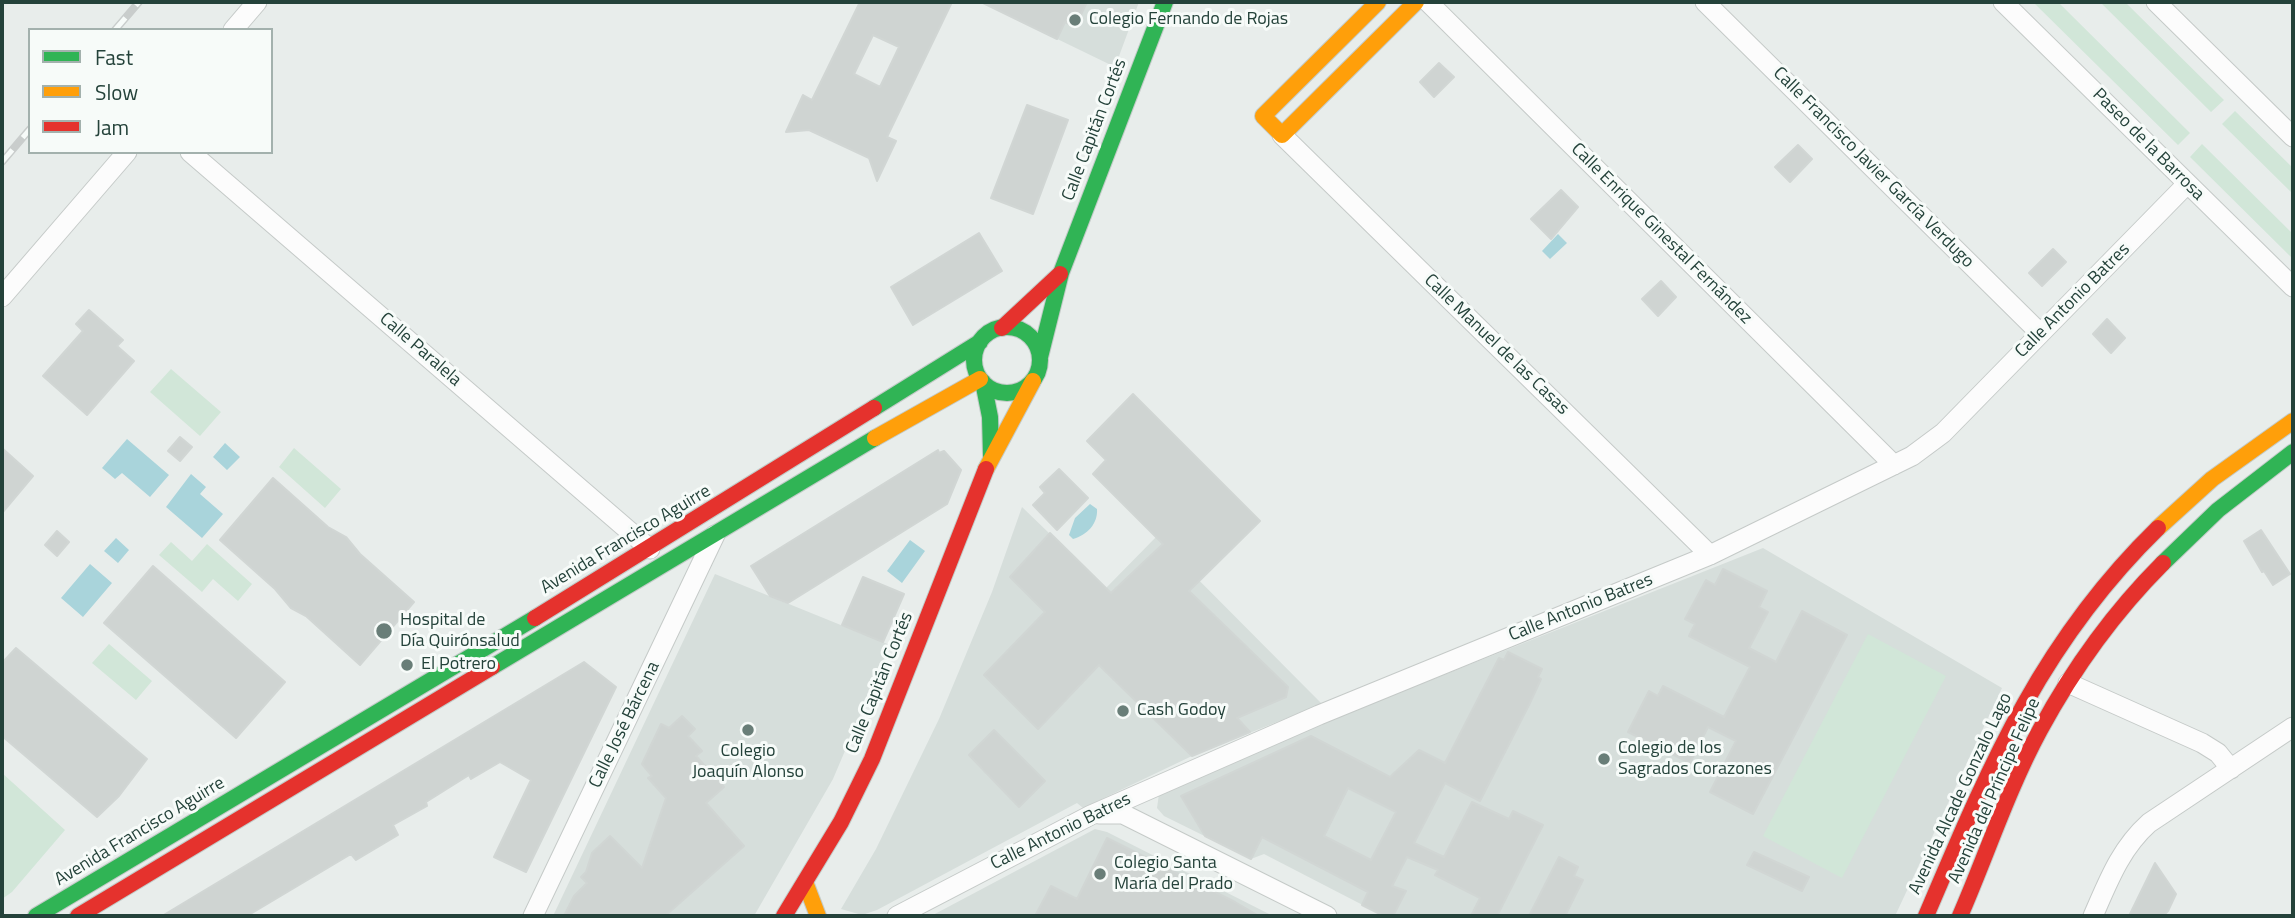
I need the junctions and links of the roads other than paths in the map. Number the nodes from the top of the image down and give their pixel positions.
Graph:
1 (257, 2) edge
2 (1165, 2) edge
3 (1378, 2) edge
4 (1416, 2) edge
5 (1428, 2) edge
6 (1705, 2) edge
7 (2003, 2) edge
8 (2156, 2) edge
9 (235, 28) edge
10 (1282, 135) junction
11 (2293, 137) edge
12 (125, 154) edge
13 (192, 154) edge
14 (2187, 184) junction
15 (1061, 273) junction
16 (2293, 288) edge
17 (2, 297) edge
18 (1002, 328) junction
19 (2040, 333) junction
20 (981, 342) junction
21 (1040, 357) junction
22 (981, 381) junction
23 (1033, 381) junction
24 (2293, 421) edge
25 (2293, 452) edge
26 (991, 454) junction
27 (1894, 465) junction
28 (716, 533) junction
29 (650, 549) junction
30 (1710, 555) junction
31 (2067, 683) junction
32 (2293, 727) edge
33 (2231, 769) junction
34 (1091, 815) junction
35 (805, 882) junction
36 (36, 916) edge
37 (78, 916) edge
38 (533, 916) edge
39 (784, 916) edge
40 (818, 916) edge
41 (897, 916) edge
42 (1327, 916) edge
43 (1926, 916) edge
44 (1960, 916) edge
45 (2093, 916) edge

1 - 9 street
2 - 15 main road, Calle Capitán Cortés
3 - 10 main road
4 - 10 main road
5 - 27 street, Calle Enrique Ginestal Fernández
6 - 19 street, Calle Francisco Javier García Verdugo
7 - 14 street, Paseo de la Barrosa
8 - 11 street
10 - 30 street, Calle Manuel de las Casas
12 - 17 street
13 - 29 street, Calle Paralela
14 - 16 street, Paseo de la Barrosa
14 - 19 street, Calle Antonio Batres
15 - 18 main road, Calle Capitán Cortés
15 - 21 main road, Calle Capitán Cortés
18 - 20 main road, Calle Capitán Cortés
18 - 21 main road
19 - 27 street, Calle Antonio Batres
20 - 22 main road, Calle Capitán Cortés
20 - 29 main road, Avenida Francisco Aguirre
21 - 23 main road, Calle Capitán Cortés
22 - 23 main road
22 - 26 main road, Calle Capitán Cortés
22 - 28 main road
23 - 26 main road, Calle Capitán Cortés
24 - 43 main road, Avenida Alcade Gonzalo Lago
25 - 31 main road
26 - 35 main road, Calle Capitán Cortés
27 - 30 street, Calle Antonio Batres
28 - 37 main road
28 - 38 street, Calle José Bárcena
29 - 36 main road, Avenida Francisco Aguirre
30 - 34 street, Calle Antonio Batres
31 - 33 street
31 - 44 main road, Avenida del Príncipe Felipe
32 - 33 street
33 - 45 street
34 - 41 street, Calle Antonio Batres
34 - 42 street
35 - 39 main road, Calle Capitán Cortés
35 - 40 main road

